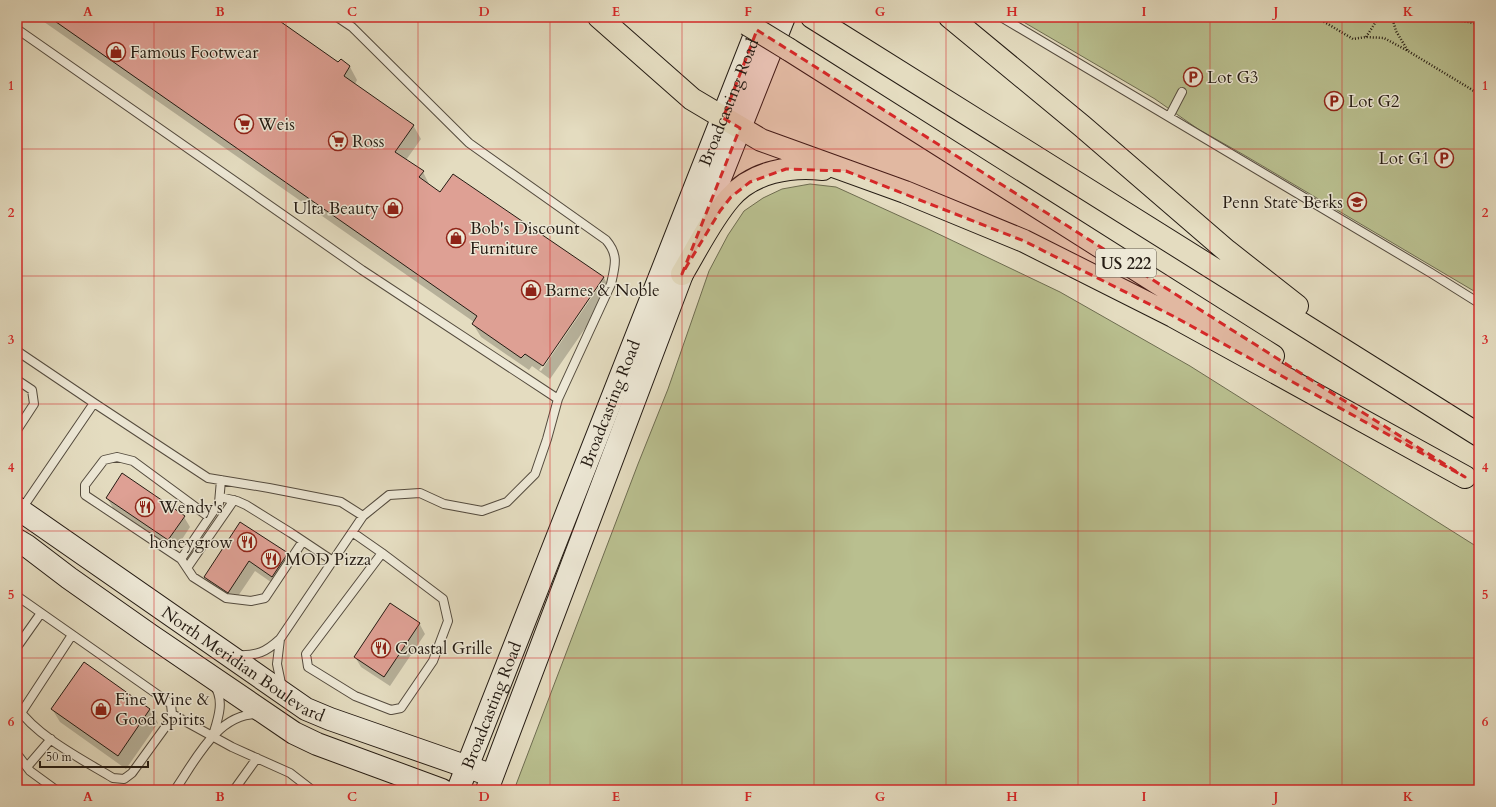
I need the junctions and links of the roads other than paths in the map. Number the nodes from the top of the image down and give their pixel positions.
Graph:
1 (337, 17) edge
2 (599, 17) edge
3 (784, 17) edge
4 (812, 17) edge
5 (950, 17) edge
6 (1001, 17) edge
7 (749, 19) edge
8 (17, 28) edge
9 (1182, 92) dead end
10 (1169, 117) junction
11 (731, 123) junction
12 (846, 172) junction
13 (682, 274) junction
14 (1479, 303) edge
15 (17, 351) edge
16 (17, 380) edge
17 (1412, 392) junction
18 (558, 399) junction
19 (94, 403) junction
20 (17, 430) edge
21 (1479, 435) edge
22 (221, 480) junction
23 (1472, 482) edge
24 (220, 497) junction
25 (234, 500) junction
26 (18, 511) edge
27 (363, 516) junction
28 (209, 517) junction
29 (352, 532) junction
30 (17, 540) edge
31 (303, 541) junction
32 (382, 552) junction
33 (181, 559) junction
34 (333, 561) junction
35 (187, 568) junction
36 (17, 596) edge
37 (41, 613) junction
38 (72, 634) junction
39 (280, 639) junction
40 (17, 647) edge
41 (228, 655) junction
42 (199, 668) junction
43 (283, 693) junction
44 (19, 710) edge
45 (172, 714) junction
46 (271, 718) junction
47 (212, 736) junction
48 (51, 739) junction
49 (17, 754) edge
50 (257, 758) junction
51 (27, 767) junction
52 (467, 767) junction
53 (490, 783) edge
54 (56, 790) edge
55 (175, 790) edge
56 (234, 790) edge
57 (312, 790) edge
58 (442, 790) edge
59 (458, 790) edge

1 - 18 lane
2 - 11 highway
3 - 11 main road, Broadcasting Road
4 - 17 highway, US 222
5 - 17 highway
6 - 10 lane
7 - 11 main road, Broadcasting Road
7 - 23 highway, US 222, bridge
8 - 18 lane
9 - 10 lane
10 - 14 lane
11 - 12 highway
11 - 13 main road, Broadcasting Road
11 - 52 main road, Broadcasting Road
12 - 13 highway
12 - 23 highway
13 - 53 main road, Broadcasting Road
15 - 19 lane
16 - 20 lane
17 - 21 highway, US 222
18 - 27 lane
19 - 22 lane
19 - 26 lane
22 - 24 lane
22 - 27 lane
24 - 25 lane
24 - 28 lane
25 - 31 lane
25 - 35 lane
26 - 41 main road, North Meridian Boulevard
27 - 29 lane
28 - 33 lane
28 - 33 lane
29 - 32 lane
29 - 34 lane
30 - 42 main road, North Meridian Boulevard
31 - 34 lane
31 - 35 lane
32 - 32 lane
33 - 35 lane
34 - 39 lane
36 - 37 lane
37 - 38 lane
37 - 40 lane
38 - 44 lane
38 - 45 lane
39 - 41 lane
39 - 43 lane
41 - 43 main road, North Meridian Boulevard
42 - 46 main road, North Meridian Boulevard
42 - 47 lane
43 - 52 main road, North Meridian Boulevard
44 - 48 lane
45 - 47 lane
45 - 48 lane
46 - 47 lane
46 - 58 main road, North Meridian Boulevard
47 - 50 lane
47 - 55 lane
48 - 51 lane
49 - 51 lane
50 - 56 lane
50 - 57 lane
51 - 54 lane
52 - 53 main road, North Meridian Boulevard
52 - 59 main road, Broadcasting Road

